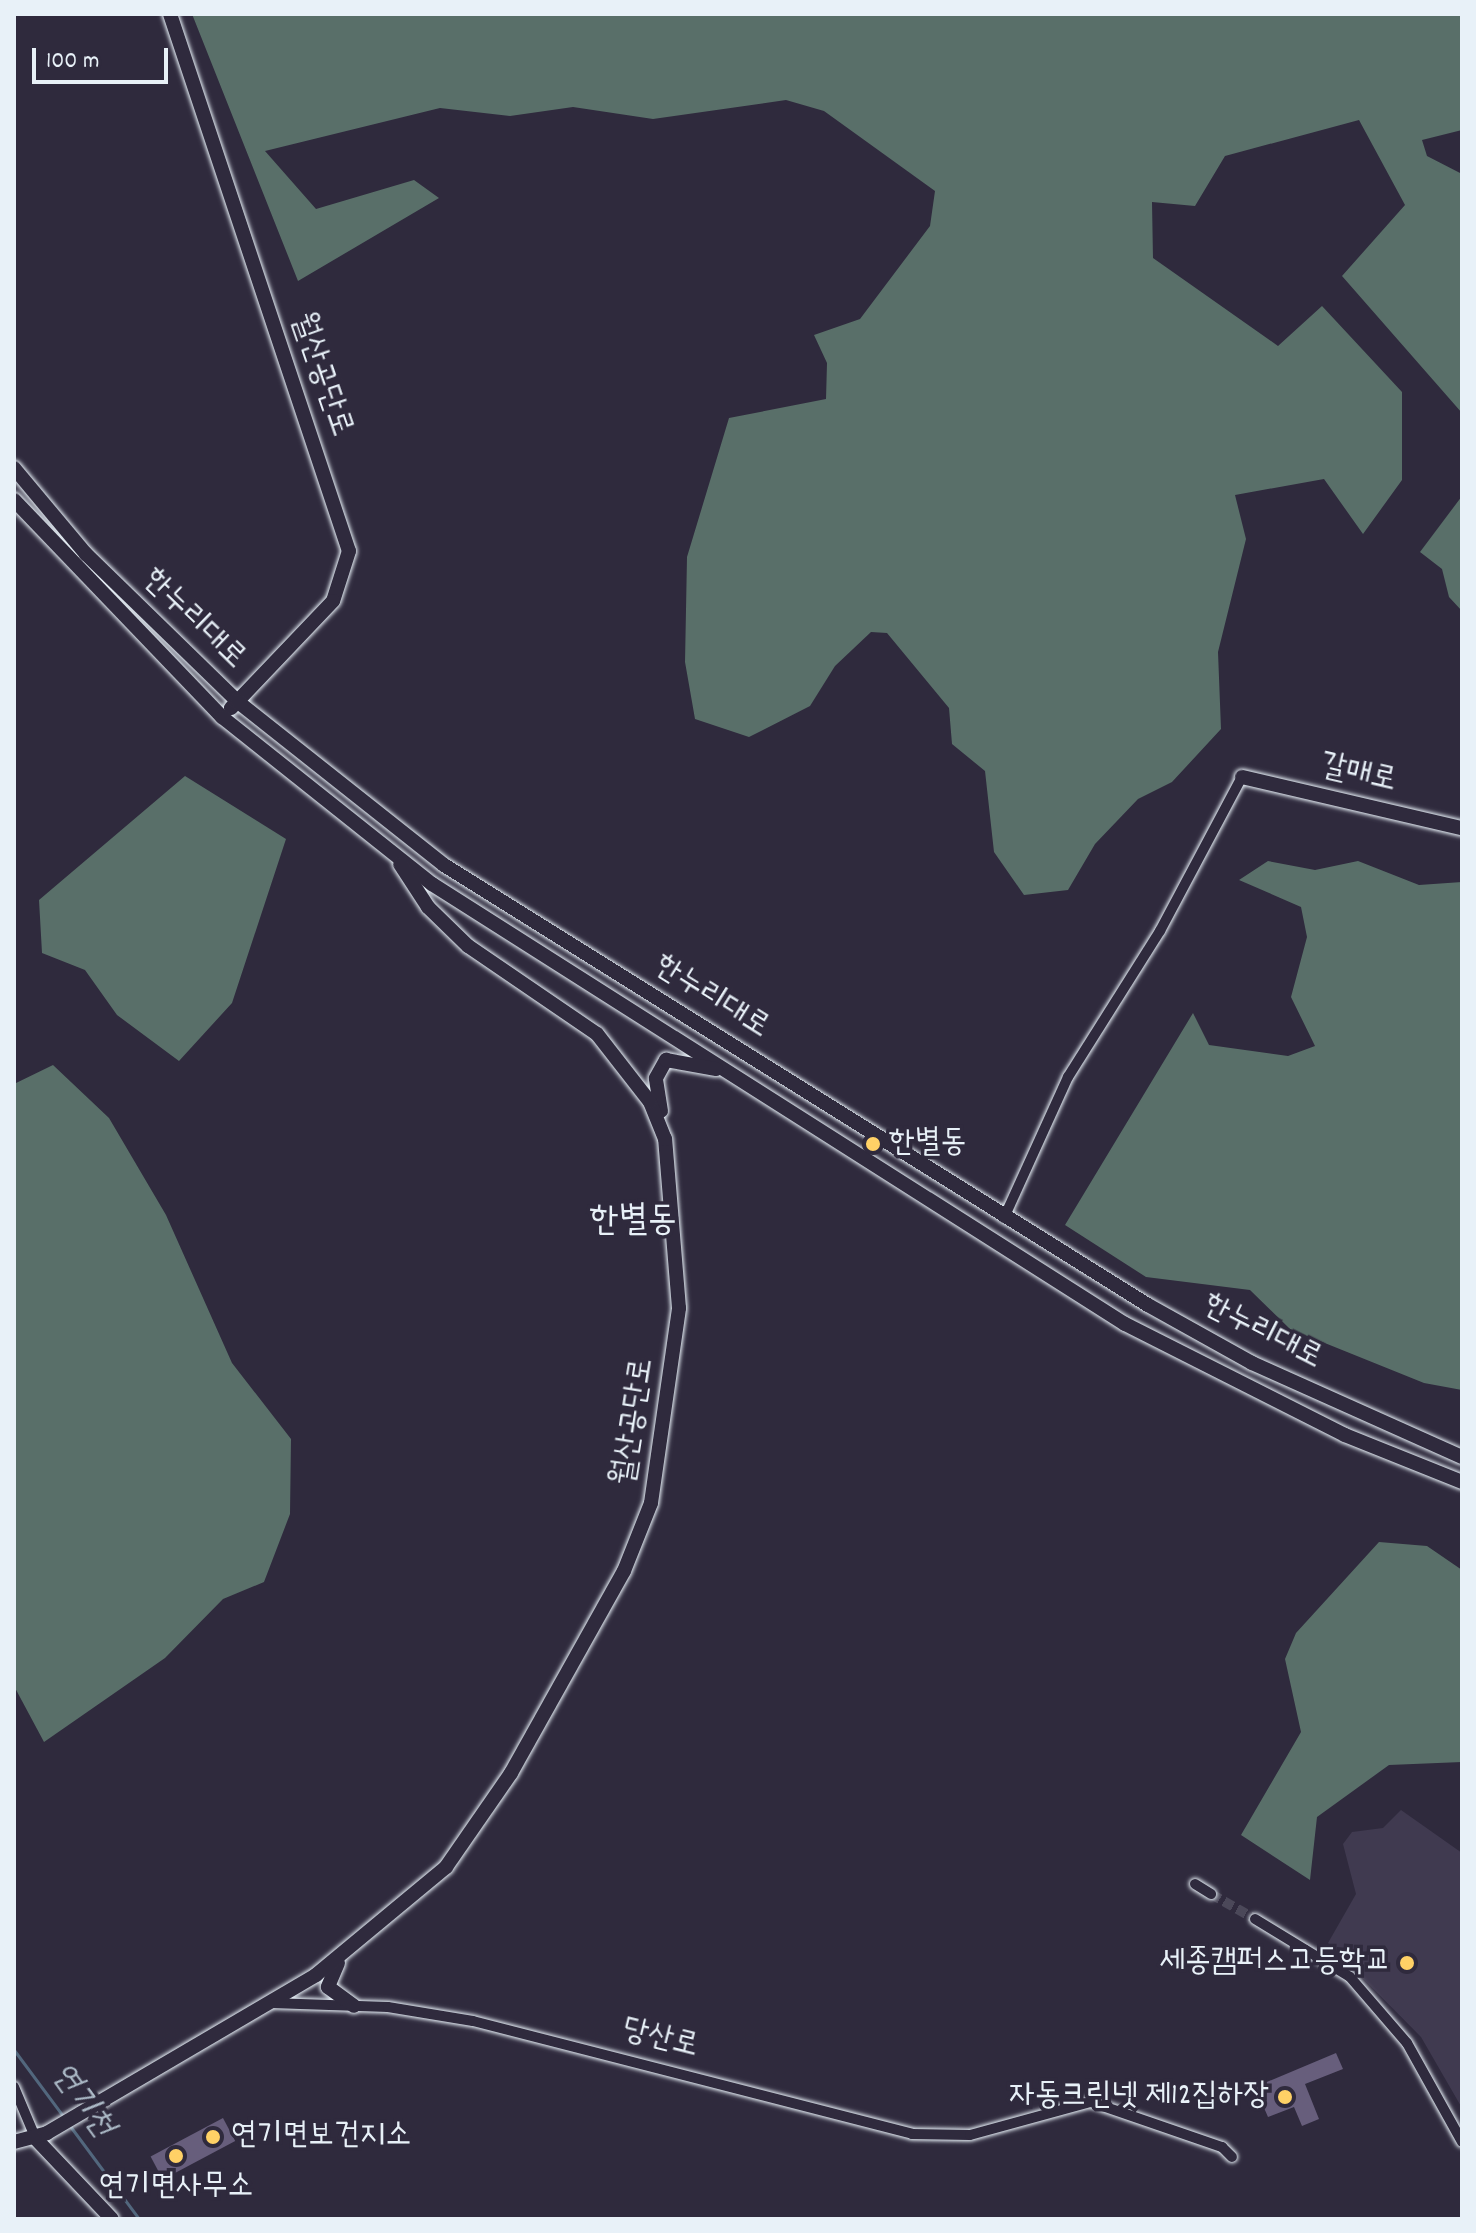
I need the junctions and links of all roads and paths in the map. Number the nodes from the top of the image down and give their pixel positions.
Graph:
1 (170, 14) edge
2 (14, 468) edge
3 (14, 500) edge
4 (237, 701) junction
5 (222, 717) junction
6 (1242, 777) joint
7 (387, 826) junction
8 (1462, 828) edge
9 (395, 856) junction
10 (726, 1071) junction
11 (665, 1139) junction
12 (1004, 1218) junction
13 (1462, 1457) edge
14 (1462, 1482) edge
15 (1195, 1884) dead end
16 (1211, 1894) tunnel mouth
17 (1255, 1919) tunnel mouth
18 (340, 1960) junction
19 (271, 2003) junction
20 (354, 2006) junction
21 (14, 2087) edge
22 (42, 2136) junction
23 (14, 2142) edge
24 (1462, 2142) edge
25 (1232, 2157) dead end
26 (112, 2219) edge

1 - 4 street, 월산공단로
2 - 4 street, 한누리대로
3 - 5 street, 한누리대로
4 - 5 street, 월산공단로
4 - 7 street, 한누리대로
5 - 9 street, 한누리대로
6 - 8 street, 갈매로
6 - 12 street
7 - 9 street, 월산공단로
7 - 12 street, 한누리대로
9 - 10 street, 한누리대로
9 - 11 street, 월산공단로
10 - 11 street
10 - 14 street, 한누리대로
11 - 18 street, 월산공단로
12 - 13 street, 한누리대로
15 - 16 street
17 - 24 street
18 - 19 street, 월산공단로
18 - 20 street
19 - 20 street, 당산로
19 - 22 street
20 - 25 street, 당산로
21 - 22 street
22 - 23 street
22 - 26 street

